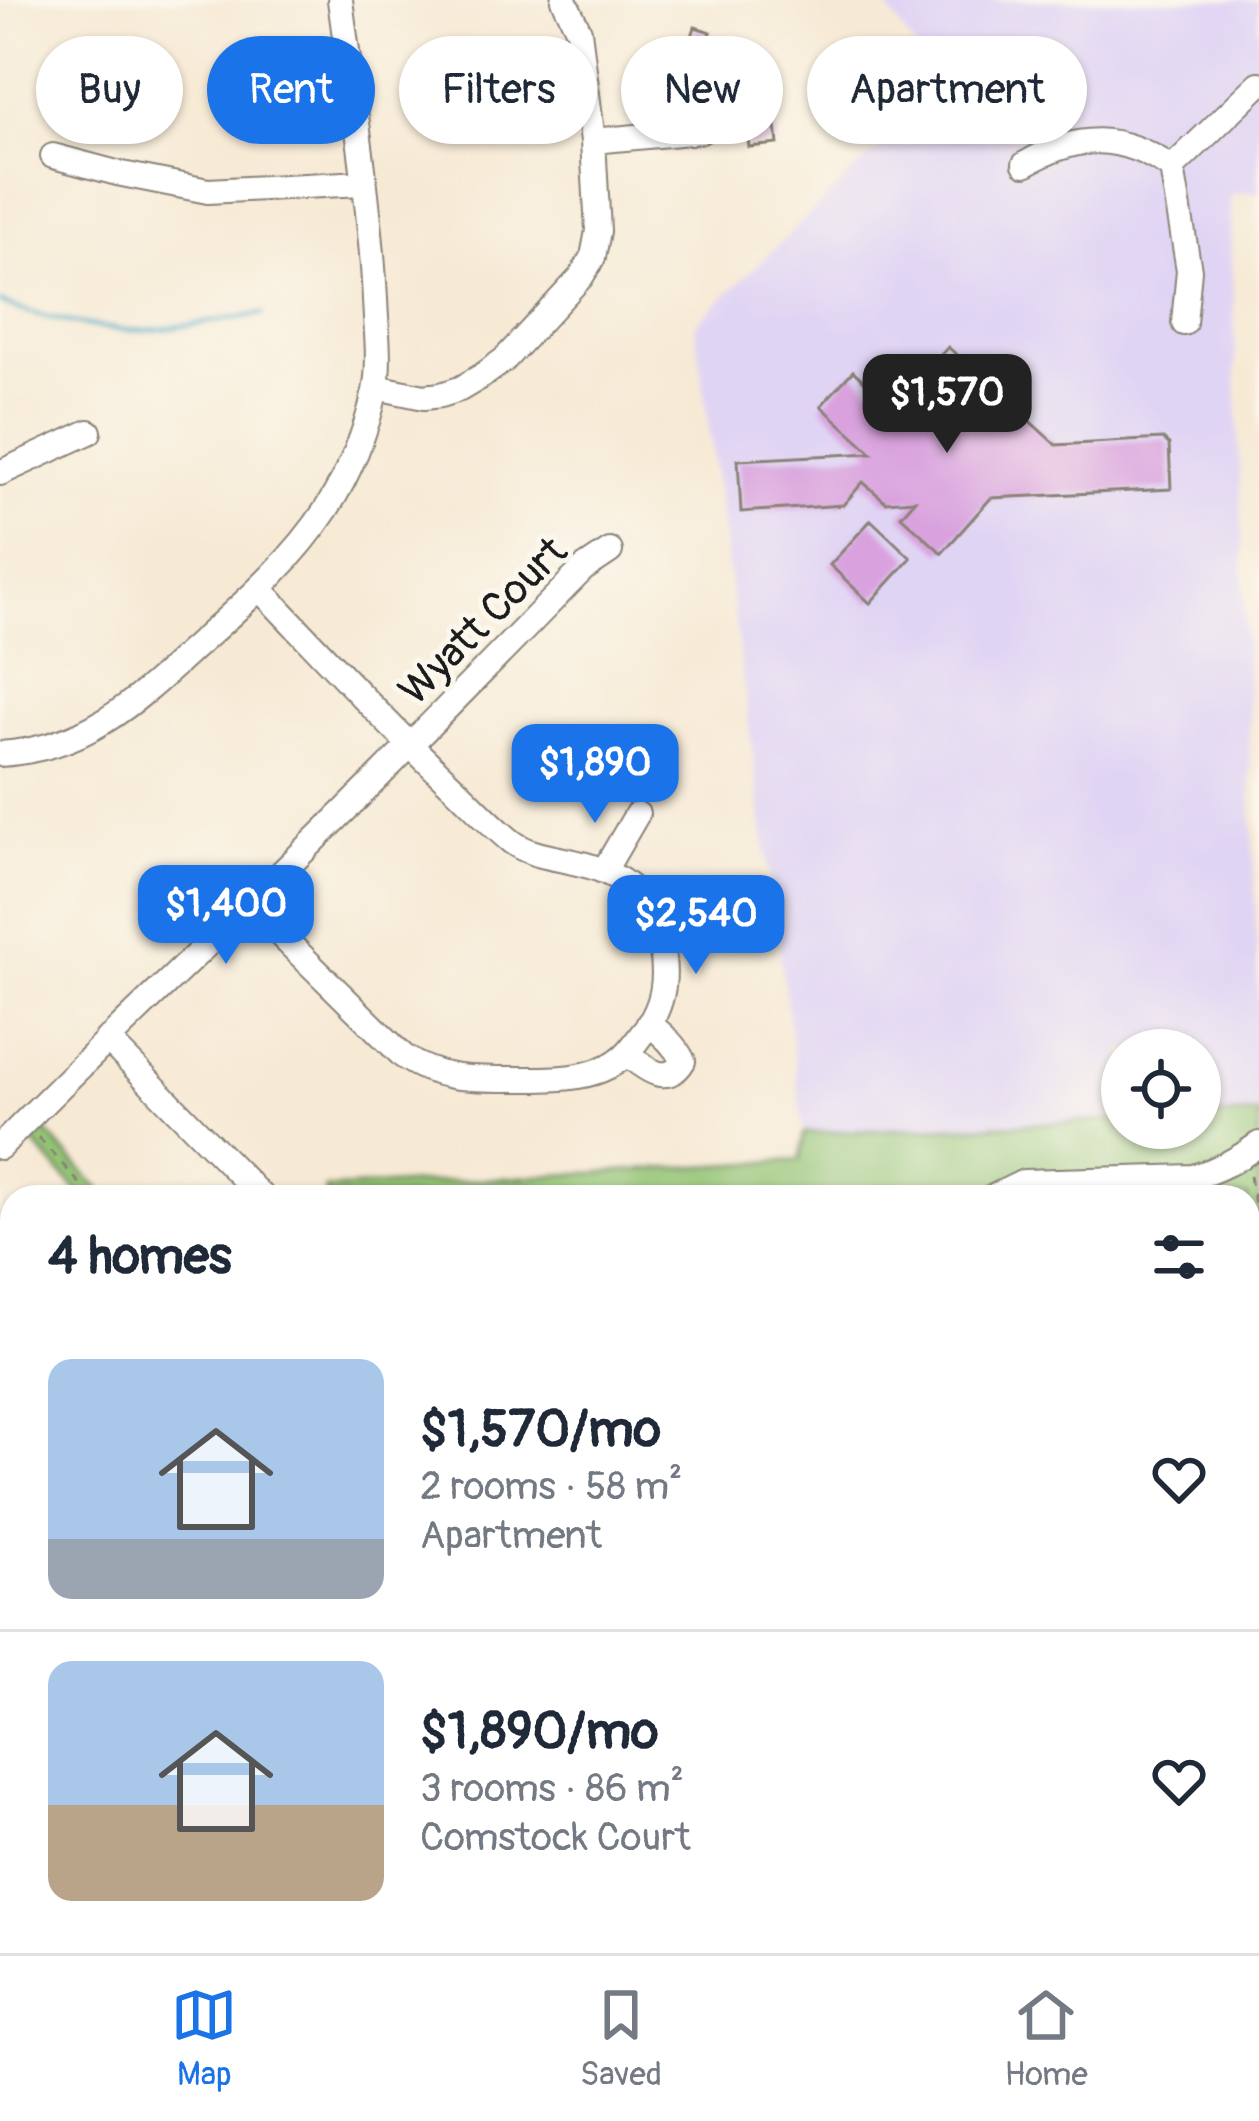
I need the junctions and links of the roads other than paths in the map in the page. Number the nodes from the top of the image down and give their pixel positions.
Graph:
1 (340, 0) edge
2 (564, 0) edge
3 (580, 36) edge
4 (1255, 96) edge
5 (593, 144) edge
6 (52, 156) dead end
7 (1024, 164) dead end
8 (1172, 168) junction
9 (363, 183) junction
10 (1184, 323) dead end
11 (376, 387) junction
12 (89, 432) dead end
13 (0, 473) edge
14 (610, 551) dead end
15 (260, 589) junction
16 (410, 746) junction
17 (0, 754) edge
18 (637, 814) dead end
19 (605, 869) junction
20 (249, 904) junction
21 (649, 1023) junction
22 (107, 1039) junction
23 (627, 1054) junction
24 (1259, 1144) edge
25 (0, 1147) edge
26 (250, 1185) edge
27 (1018, 1185) edge

1 - 9 street
2 - 3 street
4 - 8 street
5 - 11 street
6 - 9 street
7 - 8 street
8 - 10 street
9 - 11 street
11 - 15 street
12 - 13 street
14 - 16 street, Wyatt Court
15 - 16 street
15 - 17 street
16 - 19 street
16 - 20 street, Wyatt Court
18 - 19 street
19 - 21 street
20 - 22 street, Wyatt Court
20 - 23 street
21 - 23 street
21 - 23 street
22 - 25 street, Wyatt Court
22 - 26 street
24 - 27 street

